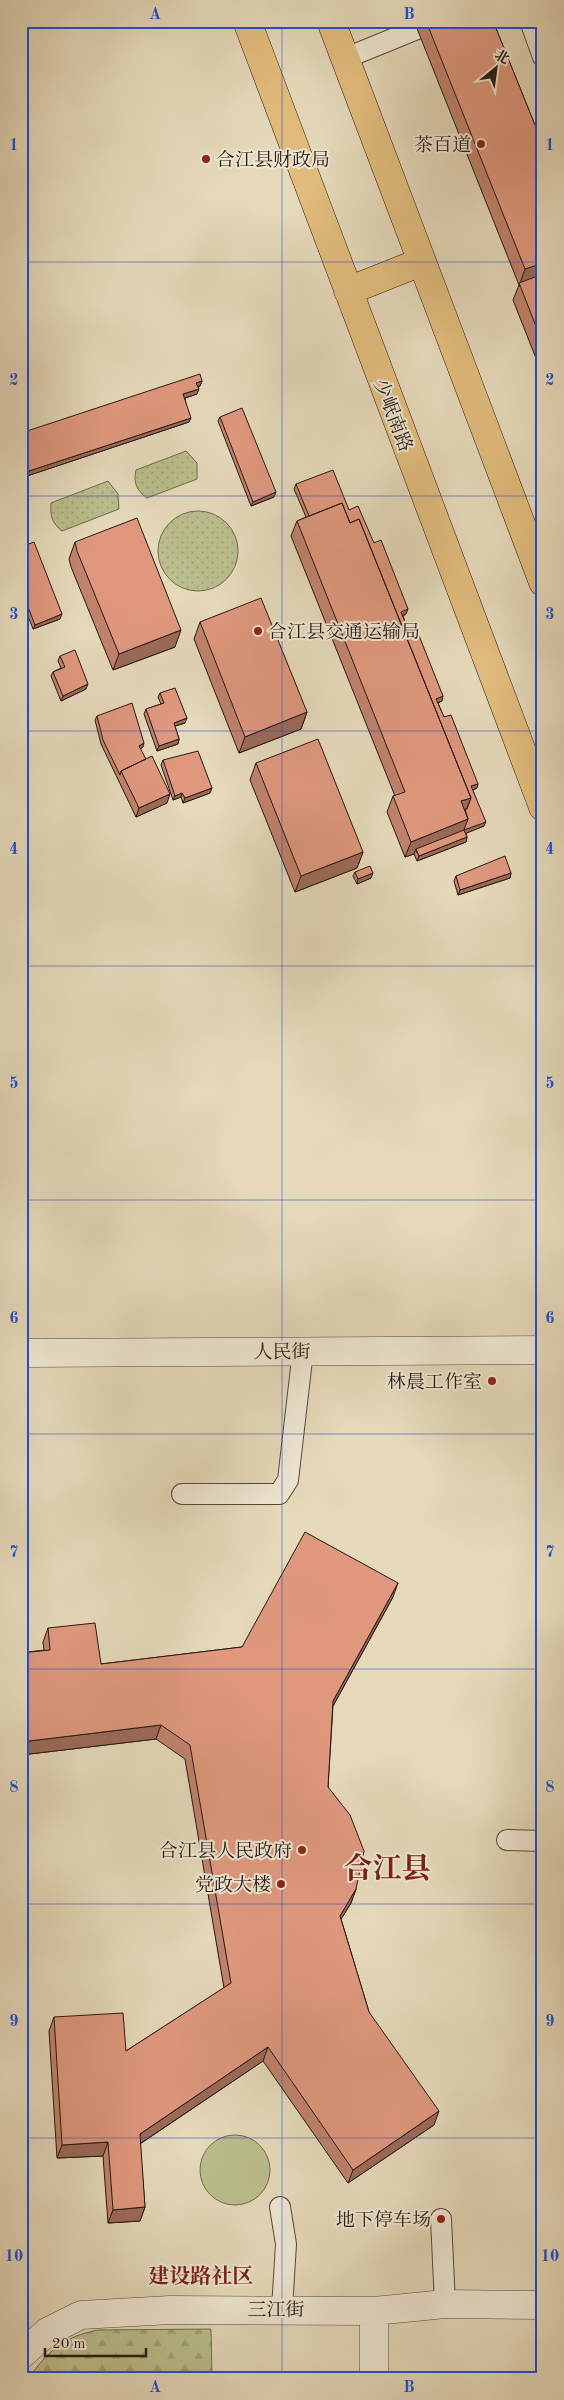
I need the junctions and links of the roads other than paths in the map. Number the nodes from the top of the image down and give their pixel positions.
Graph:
1 (247, 21) edge
2 (331, 21) edge
3 (530, 21) edge
4 (417, 29) dead end
5 (543, 57) edge
6 (346, 58) junction
7 (421, 262) junction
8 (348, 291) junction
9 (543, 582) edge
10 (543, 807) edge
11 (543, 1350) edge
12 (303, 1351) junction
13 (21, 1353) edge
14 (182, 1494) dead end
15 (507, 1840) dead end
16 (543, 1841) edge
17 (280, 2207) dead end
18 (441, 2219) dead end
19 (445, 2304) junction
20 (543, 2305) edge
21 (282, 2309) junction
22 (374, 2311) junction
23 (21, 2355) edge
24 (374, 2379) edge

1 - 8 main road, 少岷南路
2 - 6 main road
3 - 5 lane
4 - 6 lane
6 - 7 main road
7 - 8 main road
7 - 9 main road
8 - 10 main road, 少岷南路
11 - 12 street, 人民街
12 - 13 street, 人民街
12 - 14 lane
15 - 16 lane
17 - 21 lane
18 - 19 lane
19 - 20 street, 三江街
19 - 22 street, 三江街
21 - 22 street, 三江街
21 - 23 street, 三江街
22 - 24 street

